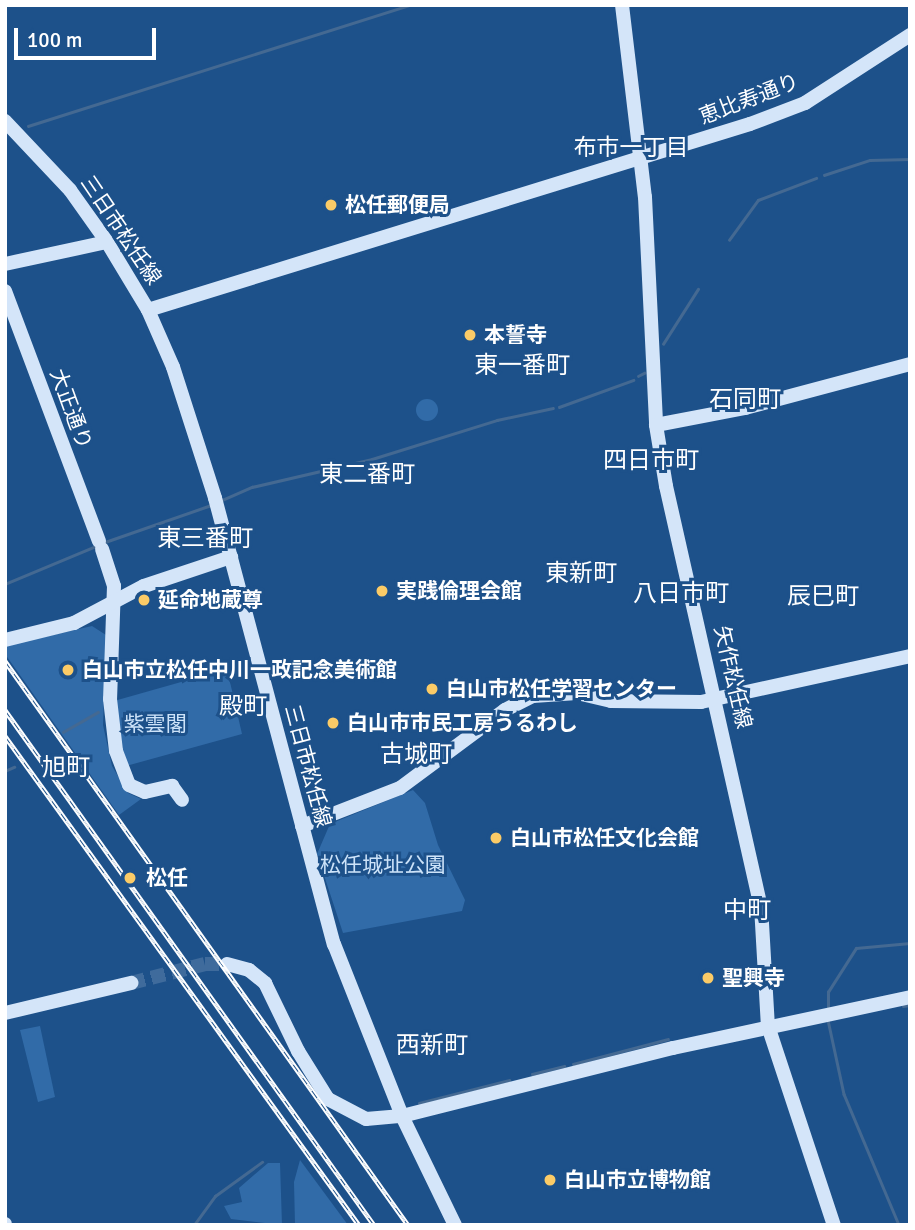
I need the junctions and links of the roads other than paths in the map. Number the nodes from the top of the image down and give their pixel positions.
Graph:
1 (622, 5) edge
2 (910, 35) edge
3 (5, 121) edge
4 (641, 160) junction
5 (107, 242) junction
6 (5, 264) edge
7 (5, 291) edge
8 (148, 310) junction
9 (910, 364) edge
10 (656, 425) junction
11 (230, 557) junction
12 (114, 603) junction
13 (5, 640) edge
14 (910, 656) edge
15 (716, 698) junction
16 (182, 800) dead end
17 (302, 826) junction
18 (227, 964) tunnel mouth
19 (131, 983) tunnel mouth
20 (910, 997) edge
21 (5, 1013) edge
22 (768, 1026) junction
23 (402, 1116) junction
24 (455, 1225) edge
25 (834, 1225) edge

1 - 4 main road, 矢作松任線
2 - 4 main road, 恵比寿通り
3 - 5 main road, 三日市松任線
4 - 8 main road, 恵比寿通り
4 - 10 main road, 矢作松任線
5 - 6 main road
5 - 8 main road, 三日市松任線
7 - 12 main road, 大正通り
8 - 11 main road, 三日市松任線
9 - 10 main road
10 - 15 main road, 矢作松任線
11 - 12 main road
11 - 17 main road, 三日市松任線
12 - 13 main road
12 - 16 main road, 大正通り
14 - 15 main road
15 - 17 main road
15 - 22 main road, 矢作松任線
17 - 23 main road, 三日市松任線
18 - 23 main road
19 - 21 main road
20 - 22 main road
22 - 23 main road
22 - 25 main road, 矢作松任線
23 - 24 main road, 三日市松任線

